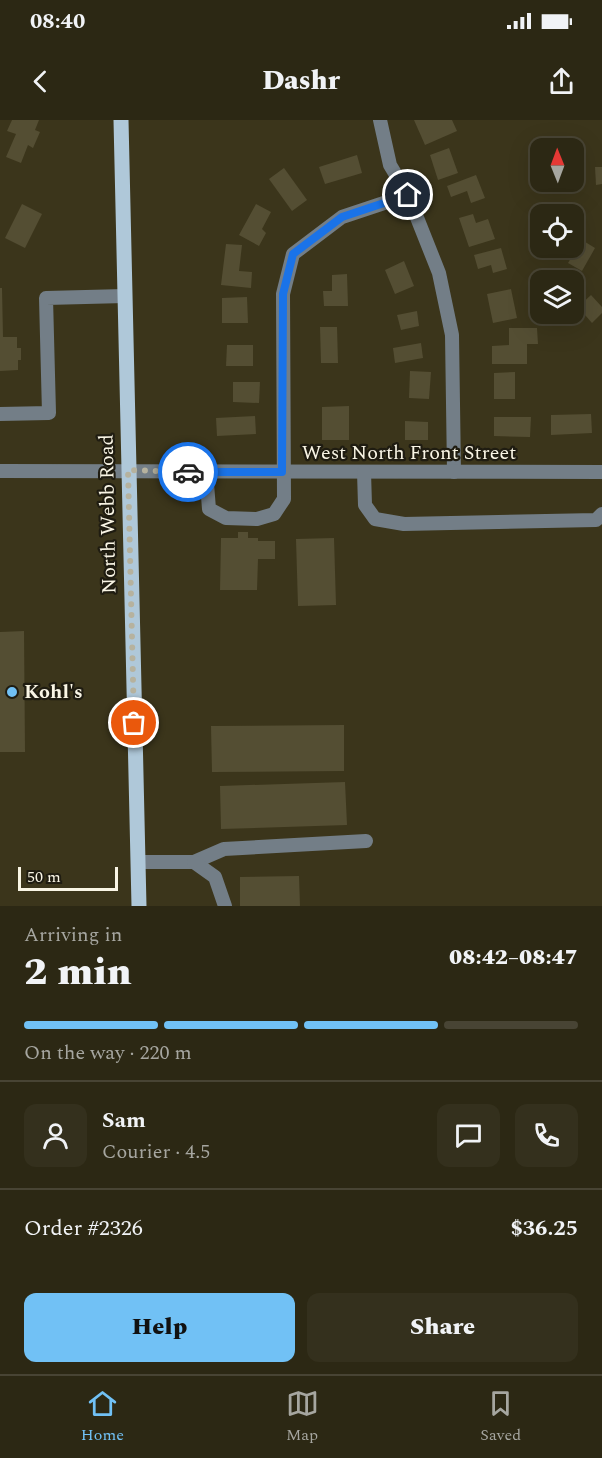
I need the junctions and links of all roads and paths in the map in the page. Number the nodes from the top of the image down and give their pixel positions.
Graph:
1 (121, 120) edge
2 (380, 120) edge
3 (408, 195) junction
4 (125, 296) junction
5 (0, 414) edge
6 (128, 470) junction
7 (0, 471) edge
8 (206, 471) junction
9 (282, 472) junction
10 (364, 472) junction
11 (454, 472) junction
12 (602, 472) edge
13 (602, 514) edge
14 (366, 841) dead end
15 (138, 862) junction
16 (194, 862) junction
17 (139, 906) edge
18 (225, 906) edge

1 - 4 main road, North Webb Road
2 - 3 street
3 - 9 street
3 - 11 street
4 - 5 street
4 - 6 main road, North Webb Road
6 - 7 street, West North Front Street
6 - 8 street, West North Front Street
6 - 15 main road, North Webb Road
8 - 9 street, West North Front Street
8 - 9 street
9 - 10 street, West North Front Street
10 - 11 street, West North Front Street
10 - 13 street
11 - 12 street, West North Front Street
14 - 16 street
15 - 16 street
15 - 17 main road, North Webb Road
16 - 18 street

